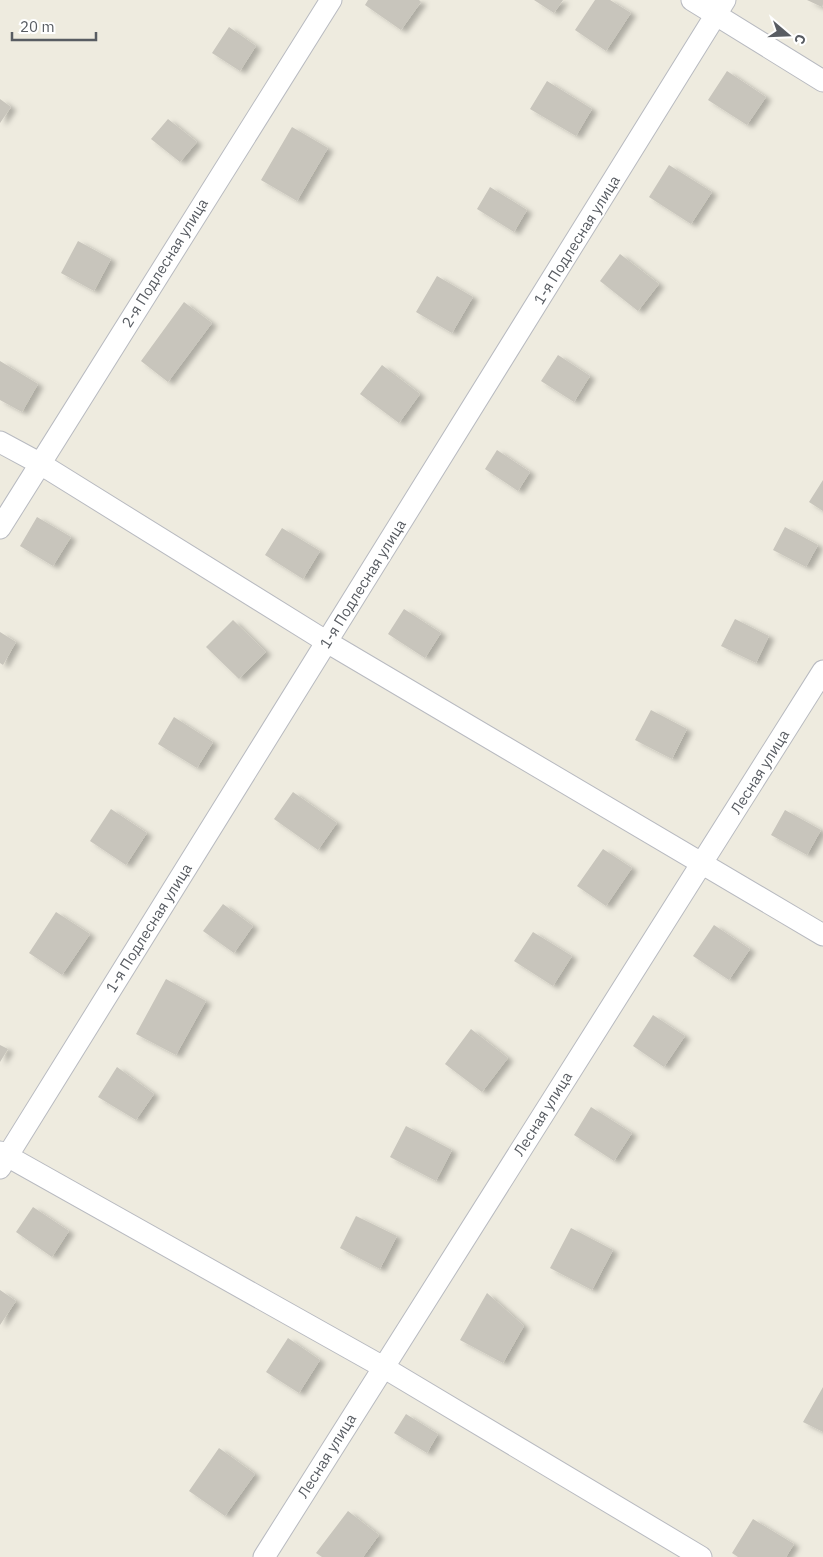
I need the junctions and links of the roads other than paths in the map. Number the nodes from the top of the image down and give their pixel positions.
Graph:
1 (331, 0) edge
2 (692, 0) edge
3 (721, 8) edge
4 (823, 81) edge
5 (0, 442) edge
6 (39, 463) junction
7 (0, 528) edge
8 (327, 642) junction
9 (823, 671) edge
10 (702, 862) junction
11 (823, 935) edge
12 (2, 1159) edge
13 (383, 1368) junction
14 (264, 1557) edge
15 (701, 1557) edge

1 - 6 street, 2-я Подлесная улица
2 - 3 street
3 - 4 street
3 - 8 street, 1-я Подлесная улица
5 - 6 street
6 - 7 street, 2-я Подлесная улица
6 - 8 street
8 - 10 street
8 - 12 street, 1-я Подлесная улица
9 - 10 street, Лесная улица
10 - 11 street
10 - 13 street, Лесная улица
12 - 13 street
13 - 14 street, Лесная улица
13 - 15 street

